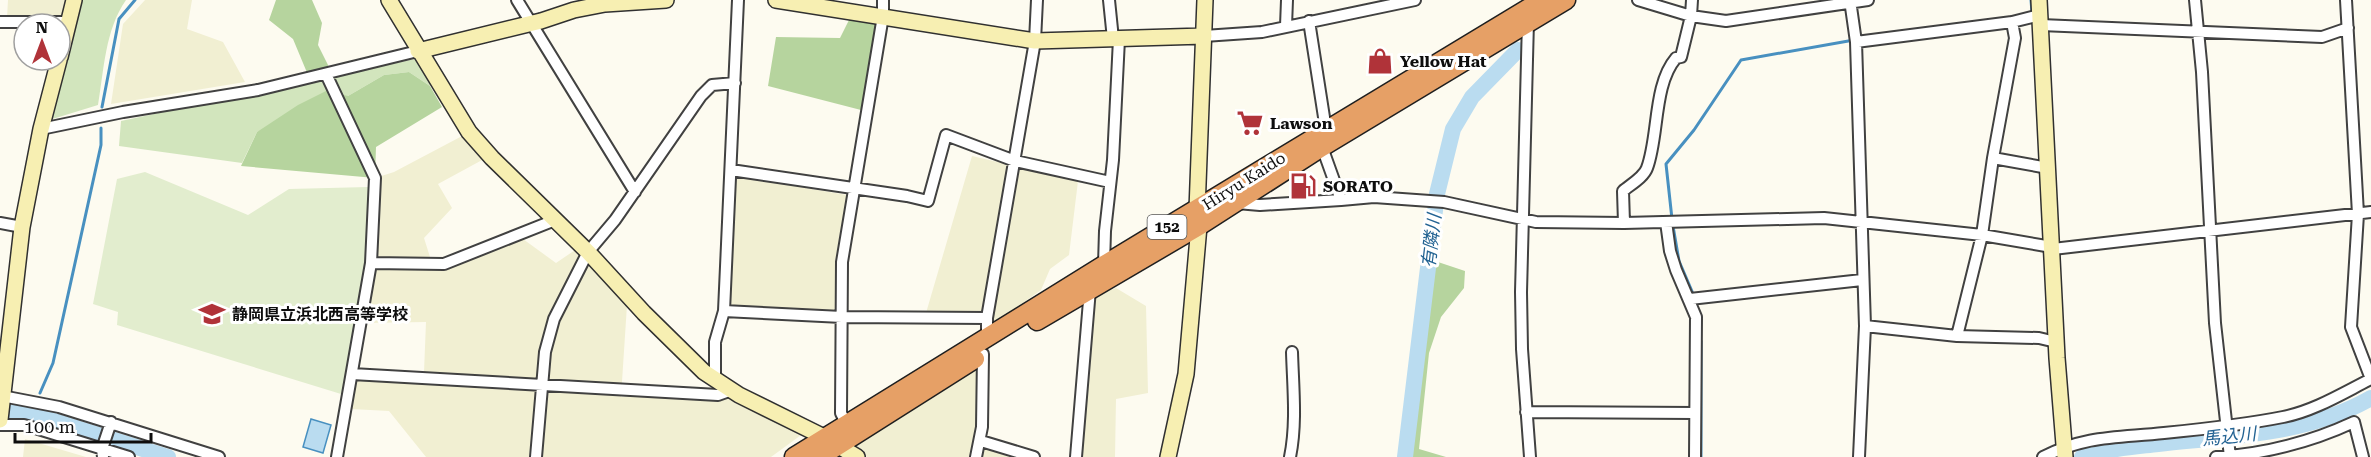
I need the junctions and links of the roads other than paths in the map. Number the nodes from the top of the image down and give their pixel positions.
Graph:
1 (389, 0) edge
2 (517, 0) edge
3 (666, 0) edge
4 (738, 0) edge
5 (776, 0) edge
6 (883, 0) edge
7 (1037, 0) edge
8 (1109, 0) edge
9 (1205, 0) edge
10 (1287, 0) edge
11 (1415, 0) edge
12 (1566, 0) edge
13 (1638, 0) edge
14 (1692, 0) edge
15 (1868, 0) edge
16 (2195, 0) edge
17 (2346, 0) edge
18 (604, 2) edge
19 (1850, 2) edge
20 (1384, 4) edge
21 (1533, 8) edge
22 (2040, 13) edge
23 (883, 16) junction
24 (1691, 16) junction
25 (1308, 21) junction
26 (531, 22) junction
27 (2012, 22) junction
28 (1286, 26) junction
29 (2348, 28) junction
30 (2198, 31) junction
31 (1204, 36) junction
32 (1116, 39) junction
33 (1035, 41) junction
34 (1856, 42) junction
35 (418, 51) junction
36 (56, 72) edge
37 (326, 74) junction
38 (735, 83) junction
39 (41, 129) junction
40 (1324, 139) junction
41 (1993, 158) junction
42 (1015, 161) junction
43 (2048, 168) junction
44 (730, 170) junction
45 (1110, 182) junction
46 (854, 189) junction
47 (635, 192) junction
48 (1341, 200) junction
49 (1237, 203) junction
50 (2371, 212) edge
51 (2358, 214) junction
52 (1198, 218) junction
53 (1522, 219) junction
54 (555, 220) junction
55 (1671, 222) junction
56 (1860, 222) junction
57 (0, 223) edge
58 (1624, 223) junction
59 (22, 227) junction
60 (2211, 230) junction
61 (1982, 235) junction
62 (2053, 249) junction
63 (588, 252) junction
64 (371, 263) junction
65 (1104, 265) junction
66 (1862, 280) junction
67 (1090, 289) junction
68 (1694, 299) junction
69 (724, 311) junction
70 (842, 317) junction
71 (987, 318) junction
72 (1865, 326) junction
73 (1957, 336) junction
74 (2056, 342) junction
75 (985, 346) junction
76 (1292, 352) dead end
77 (352, 374) junction
78 (2371, 379) edge
79 (716, 380) junction
80 (544, 386) junction
81 (732, 390) junction
82 (1, 410) edge
83 (1527, 412) junction
84 (1695, 413) junction
85 (846, 423) junction
86 (0, 425) edge
87 (110, 426) junction
88 (2227, 427) junction
89 (981, 441) junction
90 (830, 442) junction
91 (103, 450) edge
92 (2065, 452) edge
93 (2230, 455) edge
94 (129, 457) edge
95 (219, 457) edge
96 (338, 457) edge
97 (536, 457) edge
98 (794, 457) edge
99 (820, 457) edge
100 (857, 457) edge
101 (976, 457) edge
102 (1034, 457) edge
103 (1076, 457) edge
104 (1168, 457) edge
105 (1290, 457) edge
106 (1530, 457) edge
107 (1695, 457) edge
108 (1859, 457) edge
109 (2043, 457) edge
110 (2216, 457) edge
111 (2363, 457) edge

1 - 35 street
2 - 26 street
3 - 18 street
4 - 38 street
5 - 23 street
6 - 23 street
7 - 33 street
8 - 32 street
9 - 31 street
10 - 28 street
11 - 20 street
12 - 21 highway, Hiryu Kaido / 152
13 - 24 street
14 - 24 street
15 - 19 street
16 - 30 street
17 - 29 street
18 - 26 street
19 - 24 street
19 - 34 street
20 - 25 street
21 - 40 highway, Hiryu Kaido / 152
21 - 53 street
22 - 27 street
22 - 30 street
22 - 43 street
23 - 33 street
23 - 46 street
24 - 58 street
25 - 28 street
25 - 40 street
26 - 35 street
26 - 47 street
27 - 34 street
27 - 41 street
28 - 31 street
29 - 30 street
29 - 51 street
30 - 60 street
31 - 32 street
31 - 52 street
32 - 33 street
32 - 45 street
33 - 42 street
34 - 56 street
35 - 37 street
35 - 54 street
36 - 39 street
37 - 39 street
37 - 64 street
38 - 44 street
38 - 47 street
39 - 59 street
40 - 48 street
40 - 49 highway, Hiryu Kaido / 152
40 - 52 highway, Hiryu Kaido / 152
41 - 43 street
41 - 61 street
42 - 45 street
42 - 46 street
42 - 71 street
43 - 62 street
44 - 46 street
44 - 69 street
45 - 65 street
46 - 70 street
47 - 63 street
48 - 49 street
48 - 53 street
49 - 52 highway, Hiryu Kaido / 152
50 - 51 street
51 - 60 street
51 - 78 street
52 - 65 highway, Hiryu Kaido / 152
52 - 67 highway, Hiryu Kaido / 152
52 - 104 street
53 - 58 street
53 - 83 street
54 - 63 street
54 - 64 street
55 - 56 street
55 - 58 street
55 - 68 street
56 - 61 street
56 - 66 street
57 - 59 street
59 - 82 street
60 - 62 street
60 - 88 street
61 - 62 street
61 - 73 street
62 - 74 street
63 - 79 street
63 - 80 street
64 - 77 street
65 - 75 highway, Hiryu Kaido / 152
66 - 68 street
66 - 72 street
67 - 75 highway, Hiryu Kaido / 152
67 - 103 street
68 - 84 street
69 - 70 street
69 - 79 street
70 - 71 street
70 - 85 street
71 - 75 street
72 - 73 street
72 - 108 street
73 - 74 street
74 - 92 street
75 - 85 highway, Hiryu Kaido / 152
75 - 89 street
75 - 90 highway, Hiryu Kaido / 152
76 - 105 street
77 - 80 street
77 - 96 street
78 - 88 street
79 - 81 street
80 - 81 street
80 - 97 street
81 - 90 street
82 - 87 street
83 - 84 street
83 - 106 street
84 - 107 street
85 - 90 highway, Hiryu Kaido / 152
86 - 91 street
87 - 91 street
87 - 95 street
88 - 92 street
88 - 93 street
89 - 101 street
89 - 102 street
90 - 98 highway, Hiryu Kaido / 152
90 - 99 highway, Hiryu Kaido / 152
90 - 100 street
91 - 94 street
92 - 109 street
93 - 110 street
93 - 111 street

